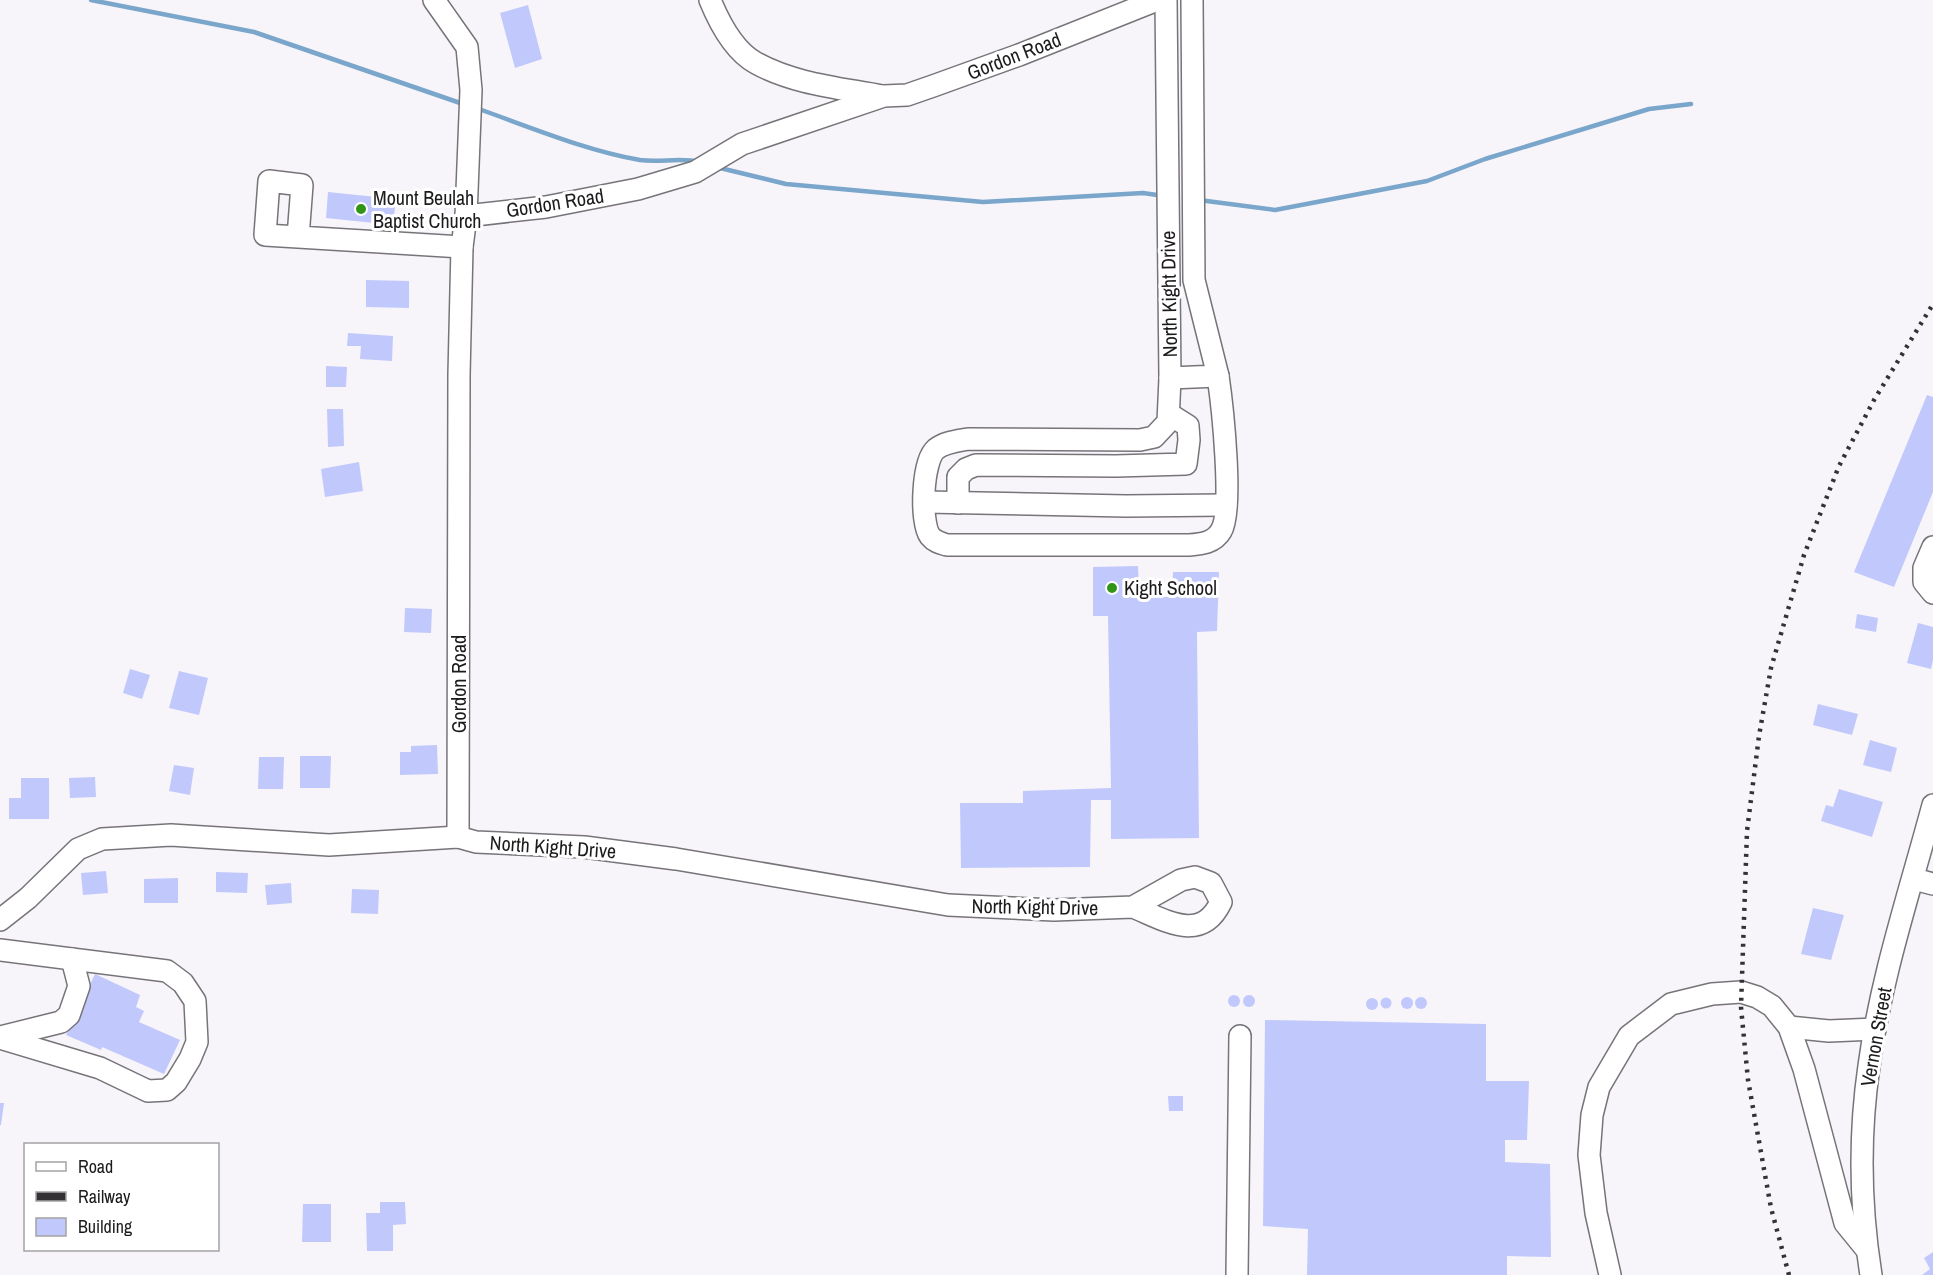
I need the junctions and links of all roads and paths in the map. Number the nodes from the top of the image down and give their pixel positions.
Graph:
1 (434, 0) edge
2 (710, 0) edge
3 (1157, 0) edge
4 (1166, 0) edge
5 (1191, 0) edge
6 (884, 96) junction
7 (466, 216) junction
8 (298, 237) dead end
9 (462, 247) junction
10 (1218, 376) junction
11 (1170, 378) junction
12 (1169, 414) junction
13 (925, 502) junction
14 (958, 503) junction
15 (1226, 505) junction
16 (1933, 547) edge
17 (1933, 593) edge
18 (1933, 805) edge
19 (458, 837) junction
20 (1928, 849) edge
21 (1923, 881) edge
22 (1133, 907) dead end
23 (0, 920) edge
24 (0, 950) edge
25 (72, 959) junction
26 (1789, 1027) junction
27 (1875, 1029) junction
28 (1240, 1036) dead end
29 (0, 1037) edge
30 (1867, 1250) junction
31 (1237, 1275) edge
32 (1610, 1275) edge
33 (1871, 1275) edge

1 - 7 street
2 - 6 street
3 - 6 street, Gordon Road
4 - 11 street, North Kight Drive
5 - 10 street, North Kight Drive
6 - 7 street, Gordon Road
7 - 9 street, Gordon Road
8 - 9 street
9 - 19 street, Gordon Road
10 - 11 street, North Kight Drive
10 - 15 street
11 - 12 street
12 - 13 street
12 - 14 street
13 - 14 street
13 - 15 street
14 - 15 street
16 - 17 street
18 - 20 street, Vernon Street
19 - 22 street, North Kight Drive
19 - 23 street, North Kight Drive
20 - 21 street, Vernon Street
21 - 27 street, Vernon Street
24 - 25 street
25 - 29 street
25 - 29 street
26 - 27 street
26 - 30 street
26 - 32 street
27 - 30 street, Vernon Street
28 - 31 street
30 - 33 street, Vernon Street

